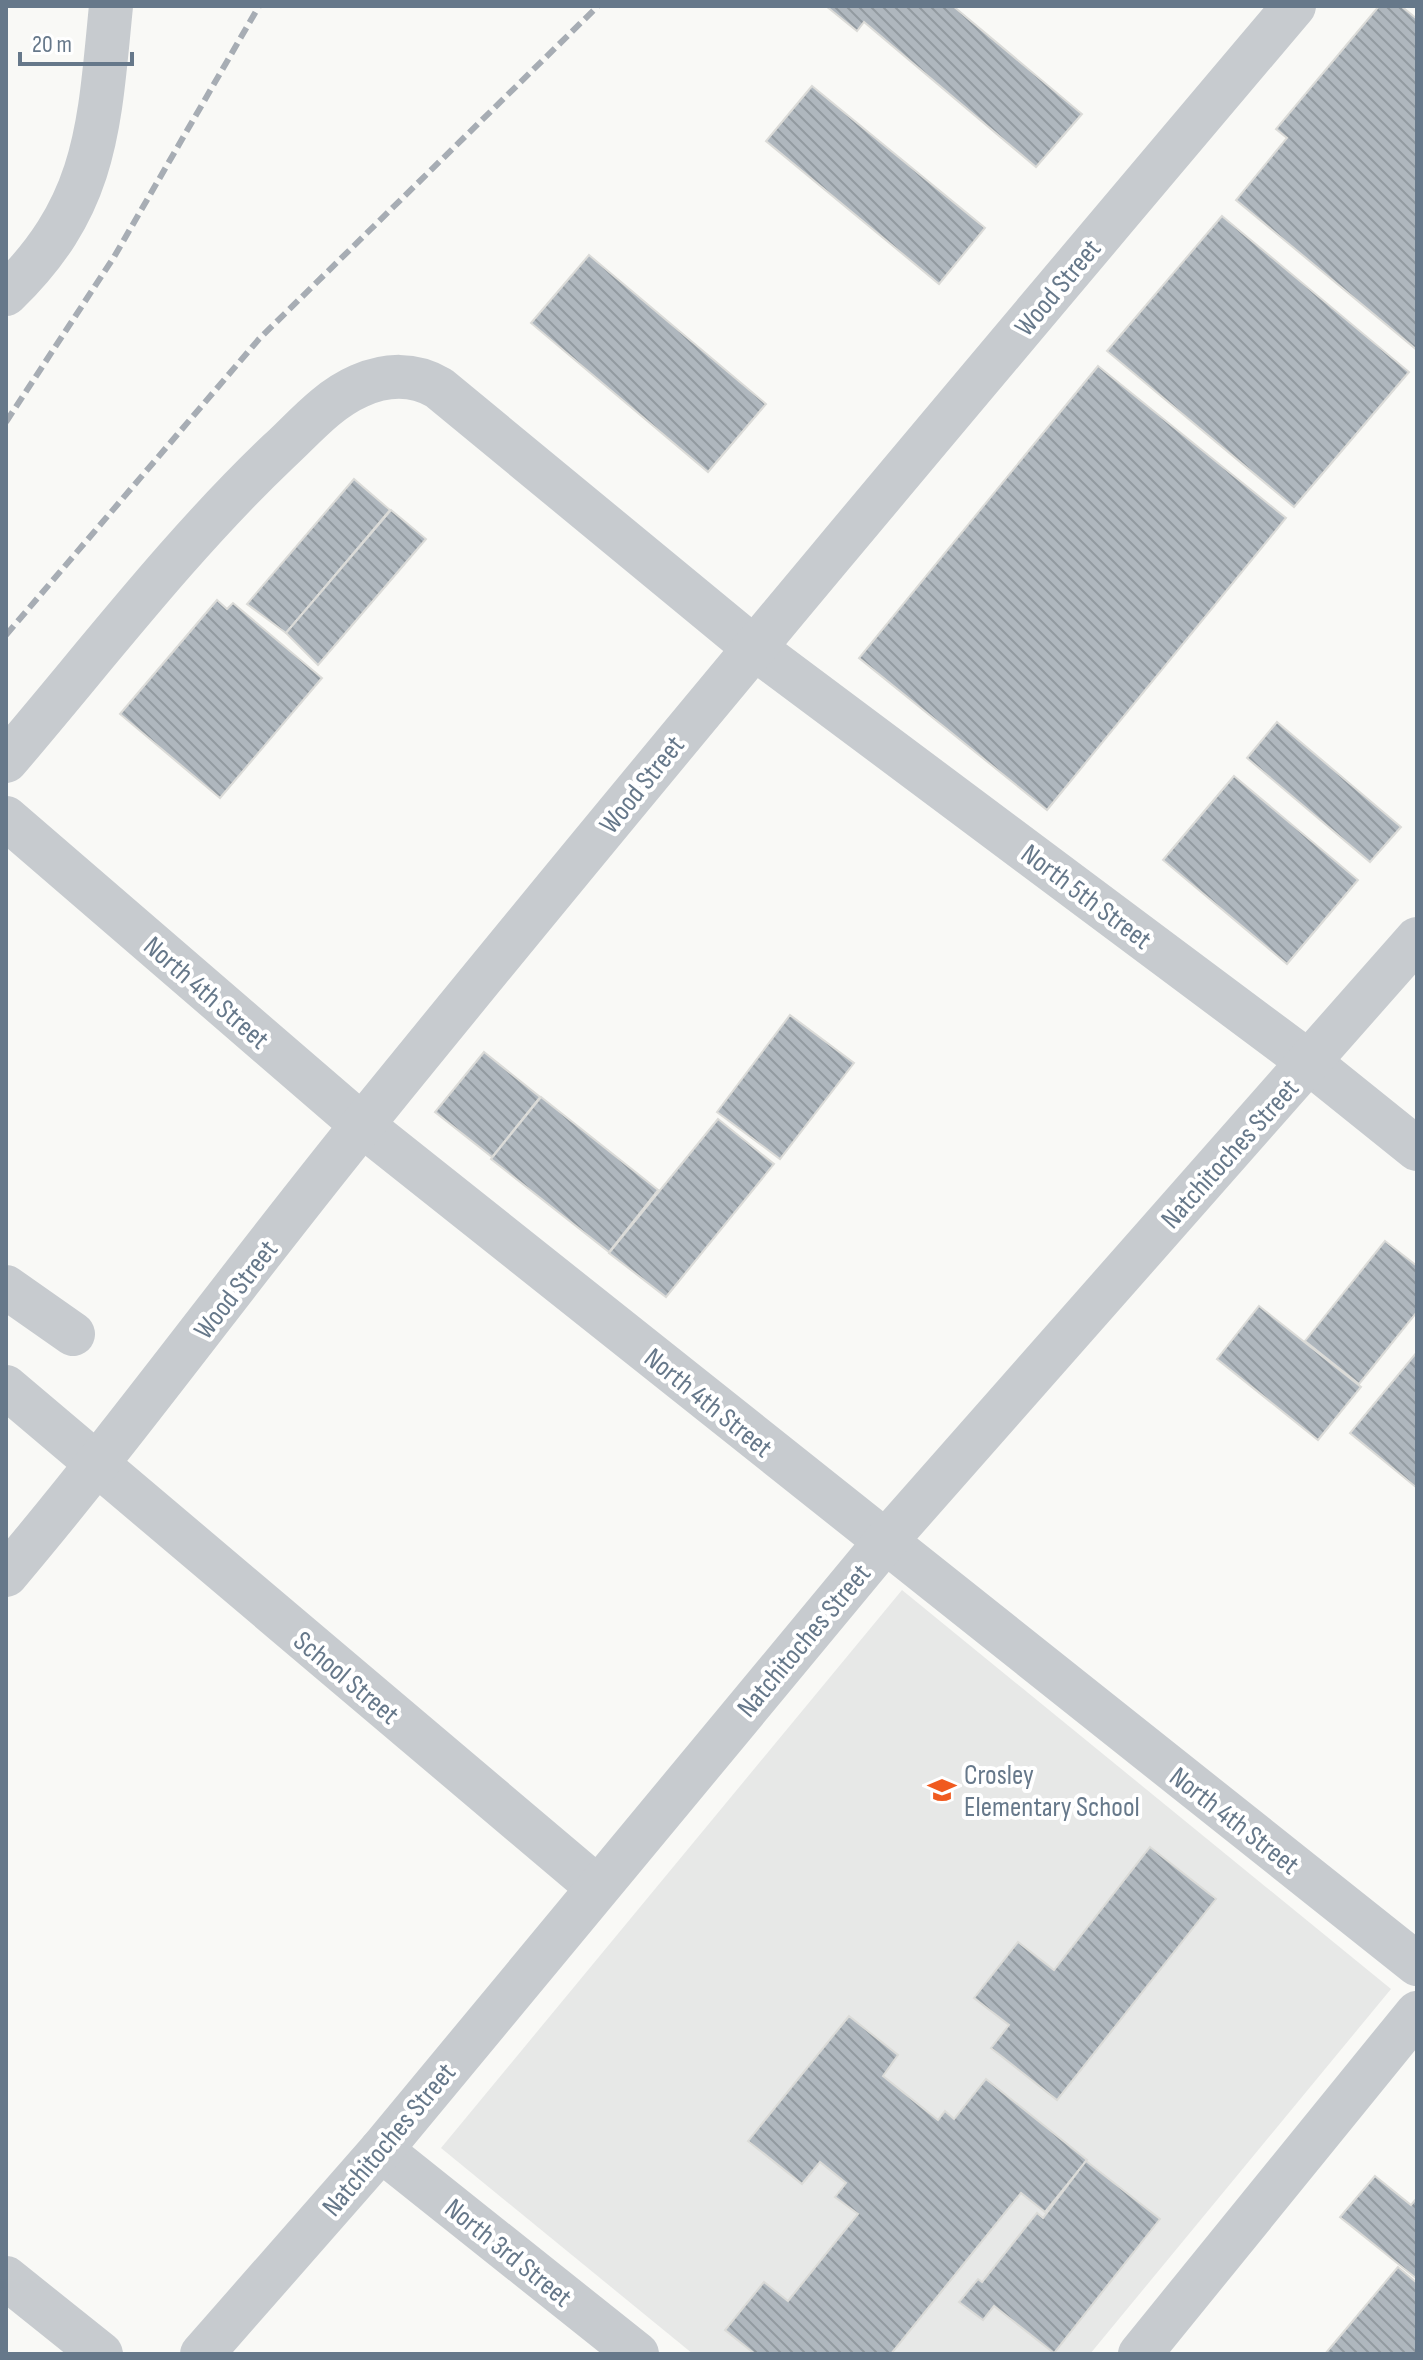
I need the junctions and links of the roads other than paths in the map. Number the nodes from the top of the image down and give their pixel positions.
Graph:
1 (111, 6) edge
2 (1294, 6) edge
3 (6, 294) edge
4 (753, 647) junction
5 (6, 761) edge
6 (9, 825) edge
7 (1417, 939) edge
8 (1310, 1063) junction
9 (362, 1125) junction
10 (1417, 1149) edge
11 (6, 1287) edge
12 (73, 1334) dead end
13 (6, 1387) edge
14 (98, 1466) junction
15 (885, 1542) junction
16 (6, 1575) edge
17 (597, 1887) junction
18 (1417, 1964) edge
19 (1417, 2013) edge
20 (381, 2150) junction
21 (6, 2278) edge
22 (101, 2354) edge
23 (202, 2354) edge
24 (637, 2354) edge
25 (1140, 2354) edge

1 - 3 street
2 - 4 street, Wood Street
4 - 5 street, North 5th Street
4 - 8 street, North 5th Street
4 - 9 street, Wood Street
6 - 9 street, North 4th Street
7 - 8 street, Natchitoches Street
8 - 10 street, North 5th Street
8 - 15 street, Natchitoches Street
9 - 14 street, Wood Street
9 - 15 street, North 4th Street
11 - 12 street
13 - 14 street, School Street
14 - 16 street, Wood Street
14 - 17 street, School Street
15 - 17 street, Natchitoches Street
15 - 18 street, North 4th Street
17 - 20 street, Natchitoches Street
19 - 25 street
20 - 23 street, Natchitoches Street
20 - 24 street, North 3rd Street
21 - 22 street

